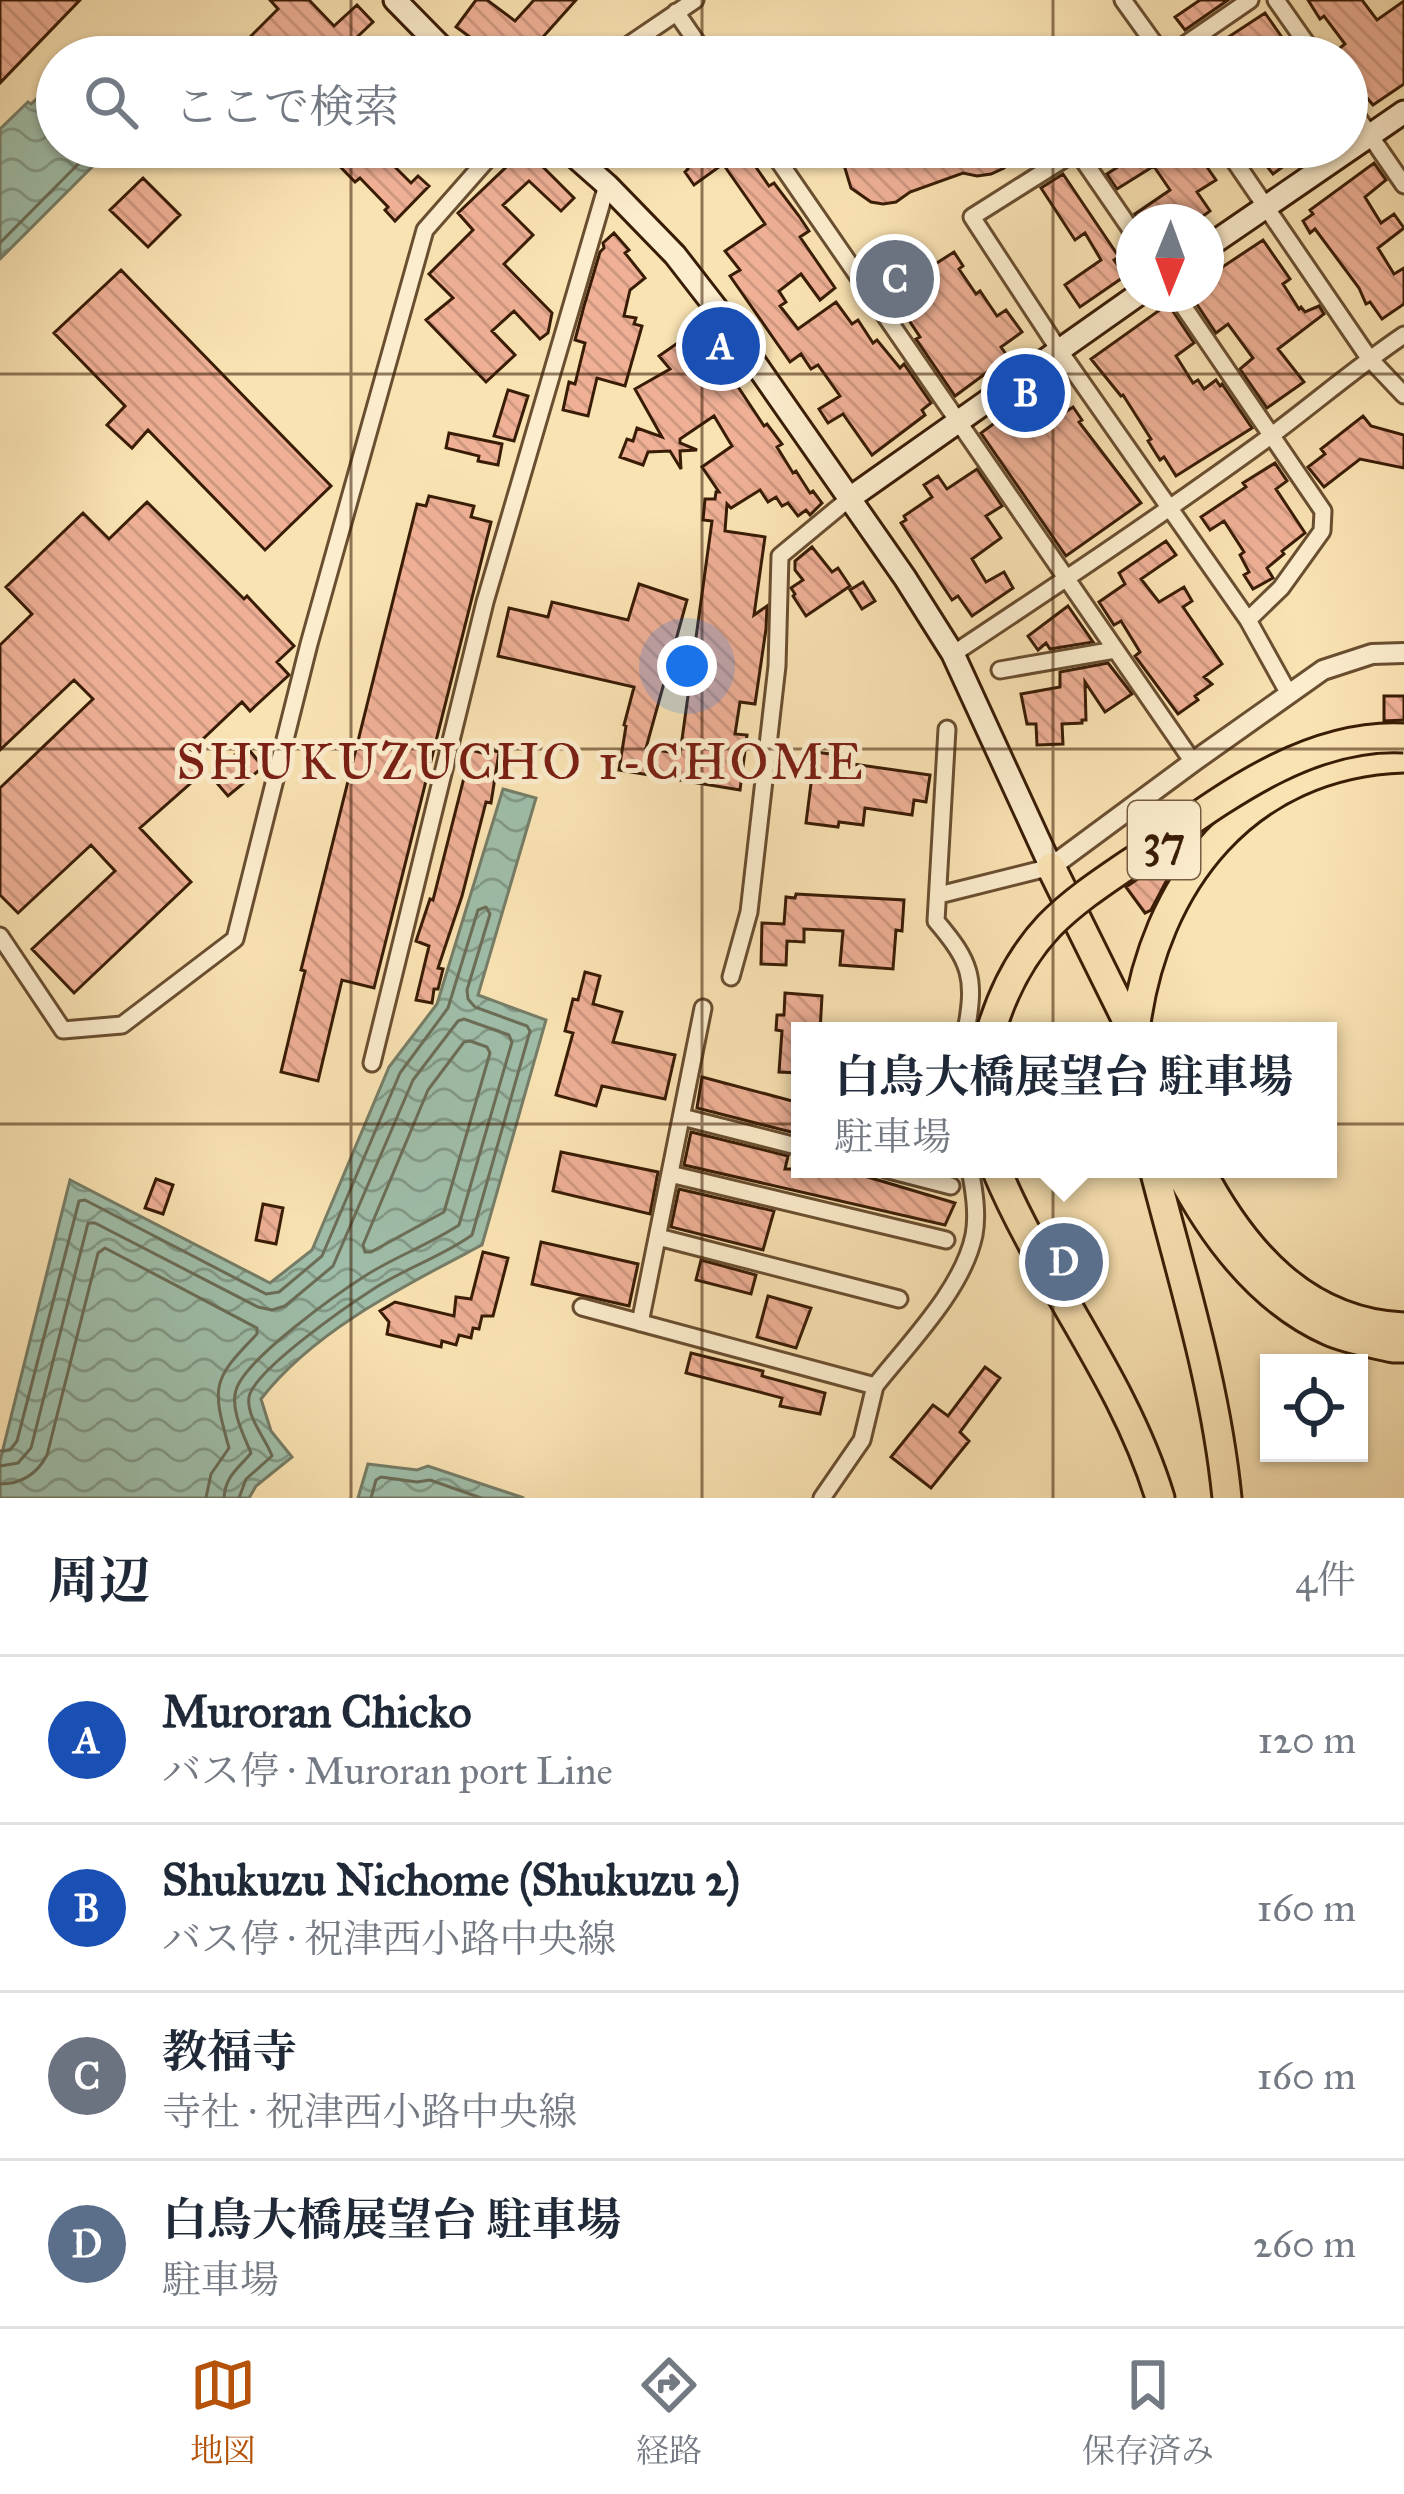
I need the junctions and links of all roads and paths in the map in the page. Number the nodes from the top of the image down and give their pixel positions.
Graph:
1 (395, 0) edge
2 (695, 0) edge
3 (1123, 0) edge
4 (1250, 0) edge
5 (1276, 0) edge
6 (676, 12) junction
7 (430, 36) edge
8 (641, 36) edge
9 (693, 36) edge
10 (1150, 36) edge
11 (1196, 36) edge
12 (1301, 36) edge
13 (1404, 112) edge
14 (1368, 132) edge
15 (1370, 135) junction
16 (480, 168) edge
17 (588, 168) edge
18 (783, 168) edge
19 (1050, 168) edge
20 (1092, 168) edge
21 (1239, 168) edge
22 (1323, 168) edge
23 (607, 184) junction
24 (1404, 185) edge
25 (1116, 206) edge
26 (1266, 208) junction
27 (1224, 236) edge
28 (1116, 310) edge
29 (1187, 312) edge
30 (1404, 335) edge
31 (1059, 350) junction
32 (1369, 358) junction
33 (1404, 395) edge
34 (958, 421) junction
35 (1272, 435) junction
36 (850, 498) junction
37 (1168, 507) junction
38 (1065, 580) junction
39 (1248, 620) junction
40 (1114, 650) junction
41 (1404, 653) edge
42 (952, 654) junction
43 (1000, 670) dead end
44 (1289, 694) junction
45 (947, 728) dead end
46 (1404, 739) edge
47 (1404, 758) edge
48 (1193, 762) junction
49 (1052, 867) junction
50 (939, 895) junction
51 (0, 936) edge
52 (731, 977) dead end
53 (703, 1009) dead end
54 (967, 1022) edge
55 (995, 1022) edge
56 (1113, 1022) edge
57 (1129, 1022) edge
58 (1135, 1022) edge
59 (372, 1063) dead end
60 (682, 1117) junction
61 (791, 1145) edge
62 (670, 1174) junction
63 (920, 1178) edge
64 (971, 1178) edge
65 (1000, 1178) edge
66 (1156, 1178) edge
67 (1183, 1178) edge
68 (1205, 1178) edge
69 (951, 1186) dead end
70 (658, 1237) junction
71 (946, 1240) dead end
72 (899, 1299) dead end
73 (582, 1307) dead end
74 (640, 1323) junction
75 (1404, 1327) edge
76 (1404, 1348) edge
77 (875, 1386) junction
78 (822, 1498) edge
79 (1160, 1498) edge
80 (1227, 1498) edge

1 - 7 main road
2 - 6 street
3 - 10 street
4 - 11 street
5 - 12 street
6 - 8 street
6 - 9 street
13 - 15 main road
14 - 15 street
15 - 24 street
16 - 51 street
17 - 23 main road
18 - 34 street
19 - 31 street
20 - 25 street
21 - 26 street
22 - 26 main road
23 - 36 main road
23 - 59 street
26 - 27 main road
26 - 32 street
28 - 31 main road
29 - 35 street
30 - 32 street
31 - 34 main road
31 - 37 street
32 - 33 street
32 - 35 street
34 - 36 main road
34 - 38 street
35 - 37 street
35 - 39 street
36 - 42 main road
36 - 52 street
37 - 38 street
37 - 39 street
38 - 40 street
38 - 42 street
39 - 44 street
40 - 43 street
40 - 48 street
41 - 44 street
42 - 49 main road
44 - 48 street
45 - 50 street
46 - 55 highway, 37, bridge
47 - 58 highway, 37
48 - 49 street
49 - 50 street
49 - 56 highway, 37
49 - 57 highway, 37
50 - 54 street
53 - 60 street
60 - 61 street
60 - 62 street
62 - 70 street
62 - 71 street
63 - 69 street
64 - 77 street
65 - 79 highway
66 - 80 highway
67 - 76 highway
68 - 75 highway
70 - 72 street
70 - 74 street
73 - 74 street
74 - 77 street
77 - 78 street

